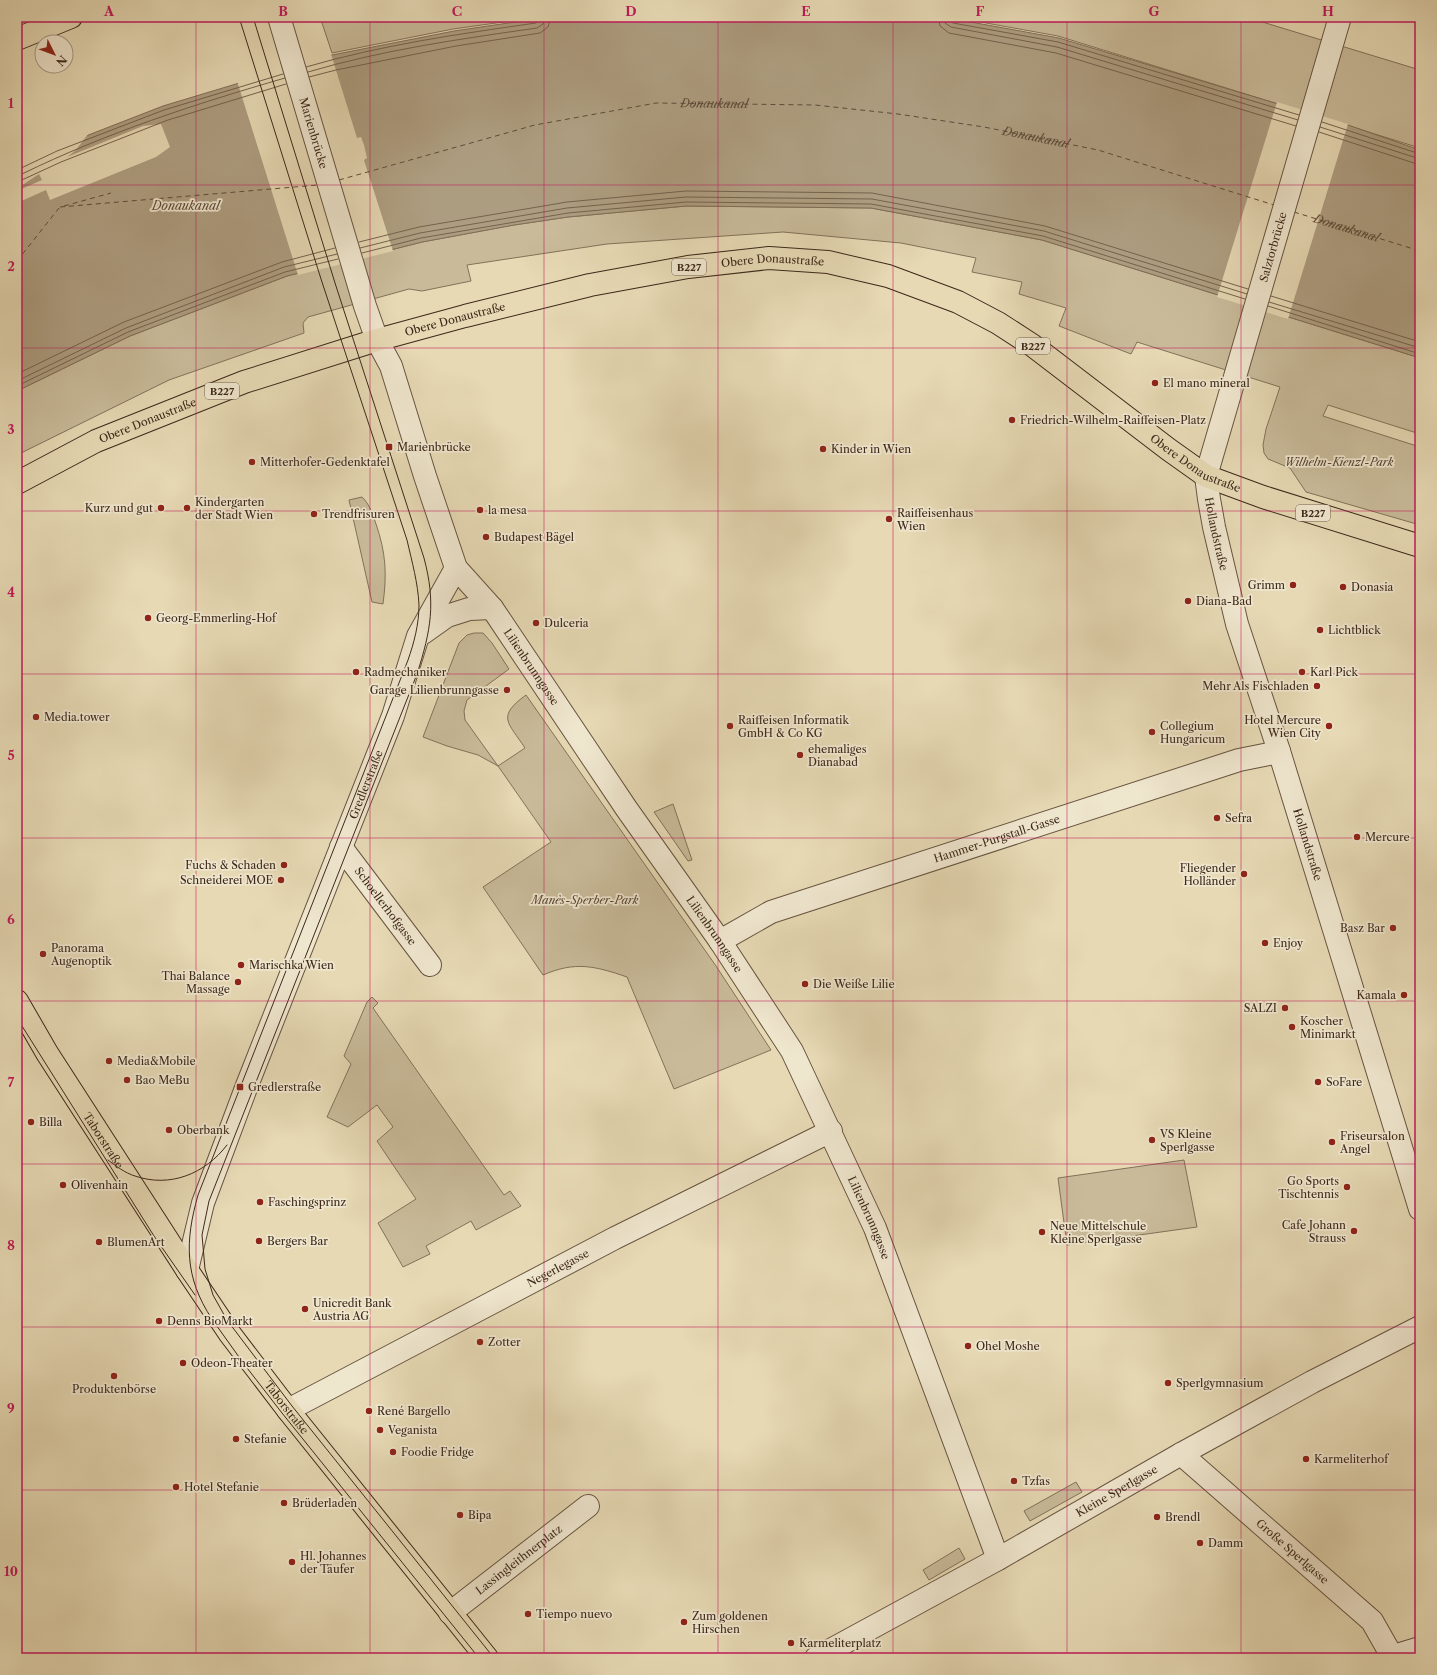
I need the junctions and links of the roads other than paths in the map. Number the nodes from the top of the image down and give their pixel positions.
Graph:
1 (71, 17) edge
2 (279, 17) edge
3 (1340, 17) edge
4 (17, 39) edge
5 (377, 340) junction
6 (1206, 476) junction
7 (17, 483) edge
8 (1420, 546) edge
9 (456, 568) junction
10 (492, 608) junction
11 (418, 636) junction
12 (1280, 751) junction
13 (341, 847) junction
14 (720, 941) junction
15 (430, 965) dead end
16 (17, 1001) edge
17 (831, 1132) junction
18 (1420, 1209) edge
19 (187, 1270) junction
20 (1420, 1326) edge
21 (288, 1410) junction
22 (1181, 1454) junction
23 (588, 1506) dead end
24 (998, 1559) junction
25 (450, 1613) junction
26 (1420, 1648) edge
27 (1390, 1657) edge
28 (487, 1658) edge
29 (816, 1658) edge

1 - 4 main road
2 - 5 street, Marienbrücke
3 - 6 street, Salztorbrücke
5 - 6 main road, Obere Donaustraße / B227
5 - 7 main road, Obere Donaustraße / B227
5 - 9 street, Lilienbrunngasse
6 - 8 main road, Obere Donaustraße / B227
6 - 12 street, Hollandstraße
9 - 10 street, Lilienbrunngasse
9 - 11 street, Gredlerstraße
10 - 11 street
10 - 14 street, Lilienbrunngasse
11 - 13 street, Gredlerstraße
12 - 14 street, Hammer-Purgstall-Gasse
12 - 18 street, Hollandstraße
13 - 15 street, Schoellerhofgasse
13 - 19 street, Gredlerstraße
14 - 17 street, Lilienbrunngasse
16 - 19 main road, Taborstraße
17 - 21 street, Negerlegasse
17 - 24 street, Lilienbrunngasse
19 - 21 main road, Taborstraße
20 - 22 street, Kleine Sperlgasse
21 - 25 main road, Taborstraße
22 - 24 street, Kleine Sperlgasse
22 - 27 street, Große Sperlgasse
23 - 25 street, Lassingleithnerplatz
24 - 29 street, Kleine Sperlgasse
25 - 28 main road, Taborstraße
26 - 27 street

